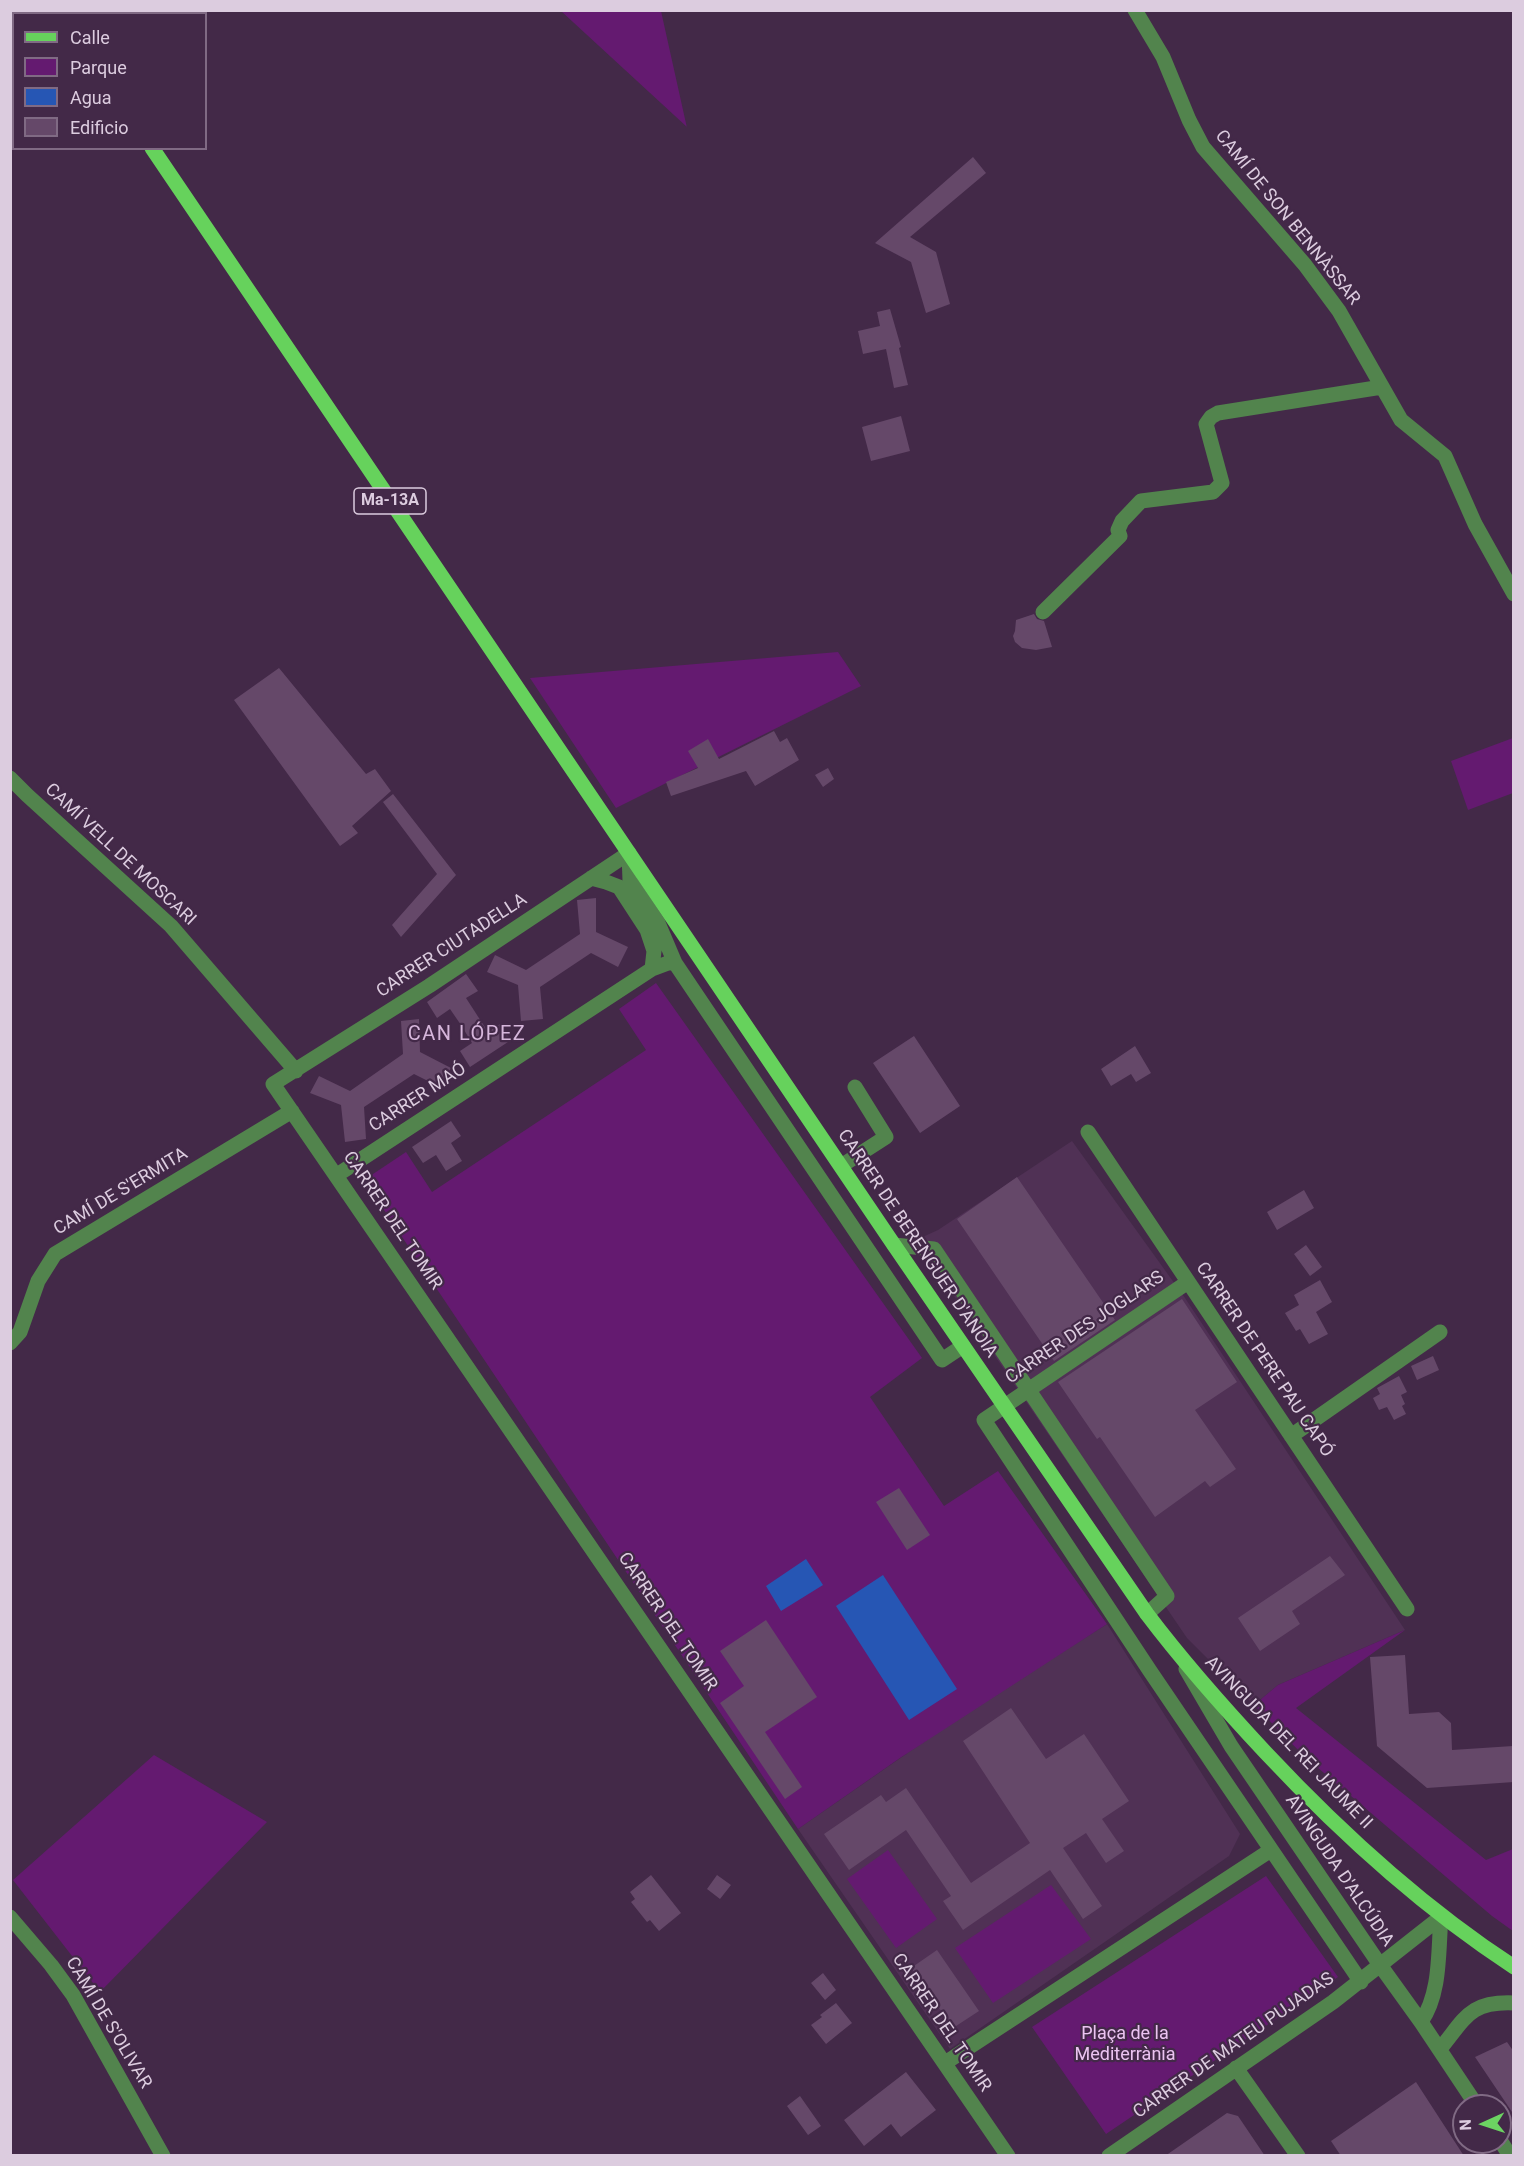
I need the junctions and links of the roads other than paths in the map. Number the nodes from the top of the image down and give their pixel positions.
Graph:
1 (1135, 10) edge
2 (153, 150) edge
3 (1382, 387) junction
4 (1514, 594) edge
5 (1043, 612) dead end
6 (10, 778) edge
7 (628, 853) junction
8 (591, 878) junction
9 (675, 963) junction
10 (652, 969) junction
11 (296, 1071) junction
12 (855, 1087) dead end
13 (292, 1111) junction
14 (1088, 1132) dead end
15 (841, 1166) junction
16 (337, 1174) junction
17 (894, 1245) junction
18 (1188, 1282) junction
19 (1440, 1332) dead end
20 (10, 1342) edge
21 (963, 1346) junction
22 (1028, 1389) junction
23 (1005, 1407) junction
24 (1291, 1436) junction
25 (1407, 1609) dead end
26 (1147, 1614) junction
27 (1177, 1654) junction
28 (1271, 1850) junction
29 (10, 1917) edge
30 (1441, 1917) junction
31 (1380, 1965) junction
32 (1514, 1967) edge
33 (1361, 1982) junction
34 (1514, 2004) edge
35 (1421, 2022) junction
36 (1440, 2049) junction
37 (945, 2063) junction
38 (1236, 2068) junction
39 (1469, 2094) edge
40 (163, 2156) edge
41 (1008, 2156) edge
42 (1109, 2156) edge
43 (1298, 2156) edge

1 - 3 street, CAMÍ DE SON BENNÀSSAR
2 - 7 main road, Ma-13A
3 - 4 street, CAMÍ DE SON BENNÀSSAR
3 - 5 street
6 - 11 street, CAMÍ VELL DE MOSCARI
7 - 8 street, CARRER CIUTADELLA
7 - 9 street
7 - 15 main road, CARRER DE BERENGUER D'ANOIA
8 - 10 street
8 - 11 street, CARRER CIUTADELLA
9 - 10 street, CARRER MAÓ
9 - 21 street
10 - 16 street, CARRER MAÓ
11 - 13 street, CARRER CIUTADELLA
12 - 15 street
13 - 16 street, CARRER DEL TOMIR
13 - 20 street, CAMÍ DE S'ERMITA
14 - 18 street, CARRER DE PERE PAU CAPÓ
15 - 17 main road, CARRER DE BERENGUER D'ANOIA
16 - 37 street, CARRER DEL TOMIR
17 - 21 main road, CARRER DE BERENGUER D'ANOIA
17 - 22 street
18 - 22 street, CARRER DES JOGLARS
18 - 24 street, CARRER DE PERE PAU CAPÓ
19 - 24 street
21 - 23 main road, CARRER DE BERENGUER D'ANOIA
22 - 23 street, CARRER DES JOGLARS
22 - 26 street
23 - 26 main road, CARRER DE BERENGUER D'ANOIA
23 - 28 street, CARRER DES JOGLARS
24 - 25 street, CARRER DE PERE PAU CAPÓ
26 - 27 main road, CARRER DE BERENGUER D'ANOIA
27 - 30 main road, AVINGUDA DEL REI JAUME II
27 - 31 street, AVINGUDA D'ALCÚDIA
28 - 33 street
28 - 37 street
29 - 40 street, CAMÍ DE S'OLIVAR
30 - 31 street, CARRER DE MATEU PUJADAS
30 - 32 main road, AVINGUDA DEL REI JAUME II
30 - 35 street
31 - 33 street, CARRER DE MATEU PUJADAS
31 - 35 street, AVINGUDA D'ALCÚDIA
33 - 38 street, CARRER DE MATEU PUJADAS
34 - 36 street
35 - 36 street, AVINGUDA D'ALCÚDIA
36 - 39 street, AVINGUDA D'ALCÚDIA
37 - 41 street, CARRER DEL TOMIR
38 - 42 street, CARRER DE MATEU PUJADAS
38 - 43 street

